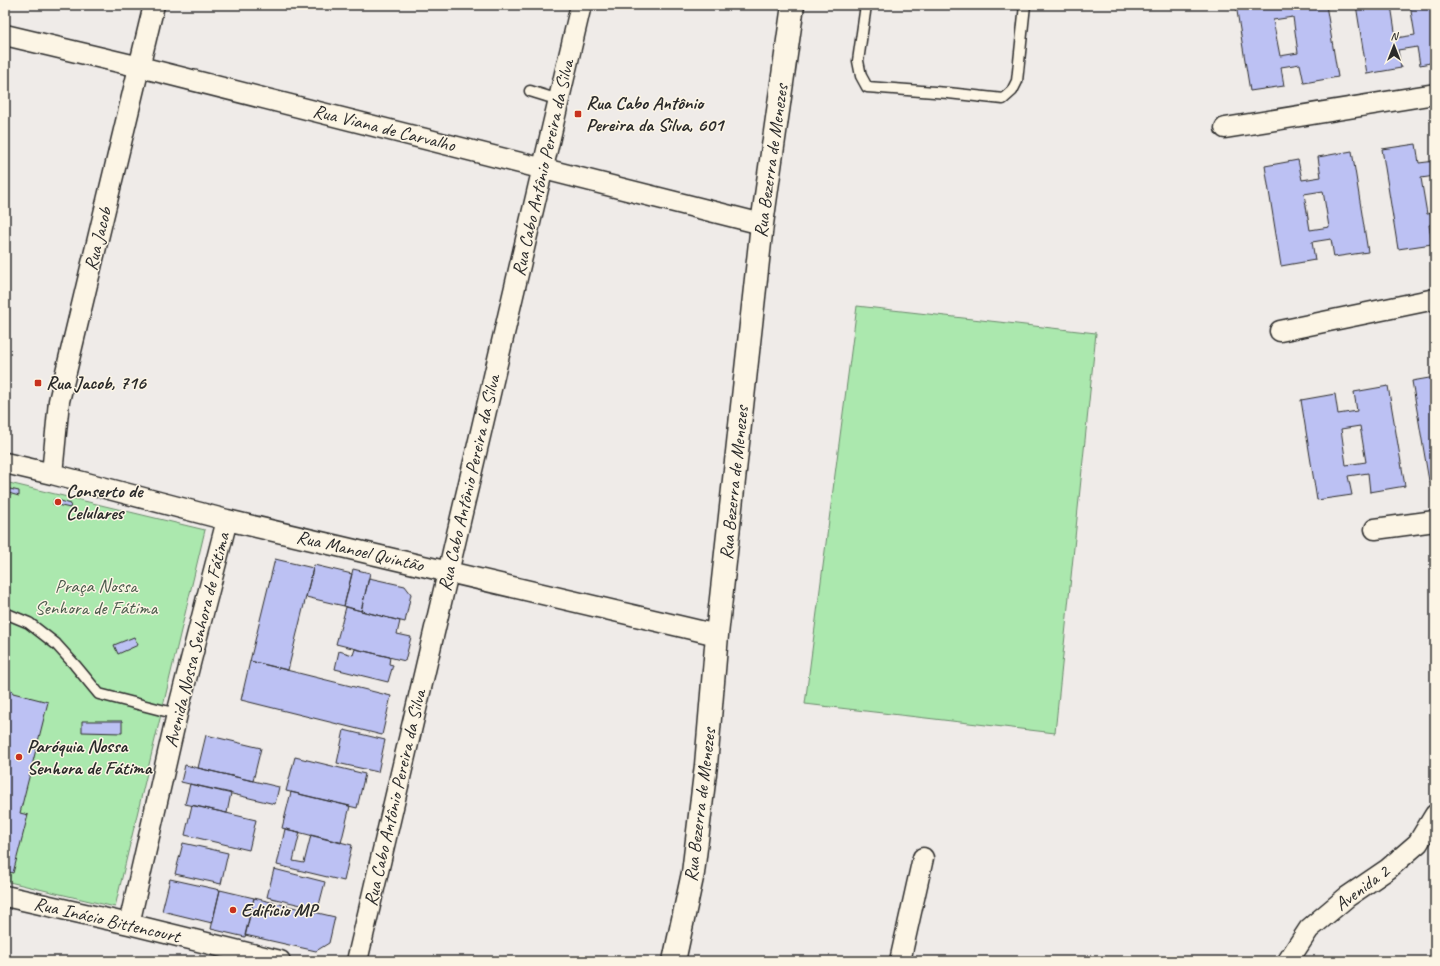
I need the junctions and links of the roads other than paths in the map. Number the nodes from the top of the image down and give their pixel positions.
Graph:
1 (154, 5) edge
2 (581, 5) edge
3 (793, 5) edge
4 (866, 5) edge
5 (1025, 5) edge
6 (5, 35) edge
7 (140, 66) junction
8 (530, 91) dead end
9 (1435, 94) edge
10 (559, 100) junction
11 (1226, 128) dead end
12 (543, 169) junction
13 (762, 224) junction
14 (1435, 299) edge
15 (1280, 331) dead end
16 (5, 463) edge
17 (52, 474) junction
18 (227, 520) junction
19 (1435, 521) edge
20 (1375, 529) dead end
21 (448, 571) junction
22 (5, 613) edge
23 (717, 635) junction
24 (177, 714) junction
25 (1435, 815) edge
26 (923, 858) dead end
27 (5, 896) edge
28 (129, 924) junction
29 (280, 961) edge
30 (356, 961) edge
31 (674, 961) edge
32 (900, 961) edge
33 (1288, 961) edge

1 - 7 street, Rua Jacob
2 - 10 street, Rua Cabo Antônio Pereira da Silva
3 - 13 street, Rua Bezerra de Menezes
4 - 5 lane
6 - 7 street, Rua Viana de Carvalho
7 - 12 street, Rua Viana de Carvalho
7 - 17 street, Rua Jacob
8 - 10 lane
9 - 11 street
10 - 12 street, Rua Cabo Antônio Pereira da Silva
12 - 13 street, Rua Viana de Carvalho
12 - 21 street, Rua Cabo Antônio Pereira da Silva
13 - 23 street, Rua Bezerra de Menezes
14 - 15 street
16 - 17 street, Rua Manoel Quintão
17 - 18 street, Rua Manoel Quintão
18 - 21 street, Rua Manoel Quintão
18 - 24 street, Avenida Nossa Senhora de Fátima
19 - 20 street
21 - 23 street, Rua Manoel Quintão
21 - 30 street, Rua Cabo Antônio Pereira da Silva
22 - 24 lane
23 - 31 street, Rua Bezerra de Menezes
24 - 28 street, Avenida Nossa Senhora de Fátima
25 - 33 street, Avenida 2
26 - 32 street
27 - 28 street, Rua Inácio Bittencourt
28 - 29 street, Rua Inácio Bittencourt

